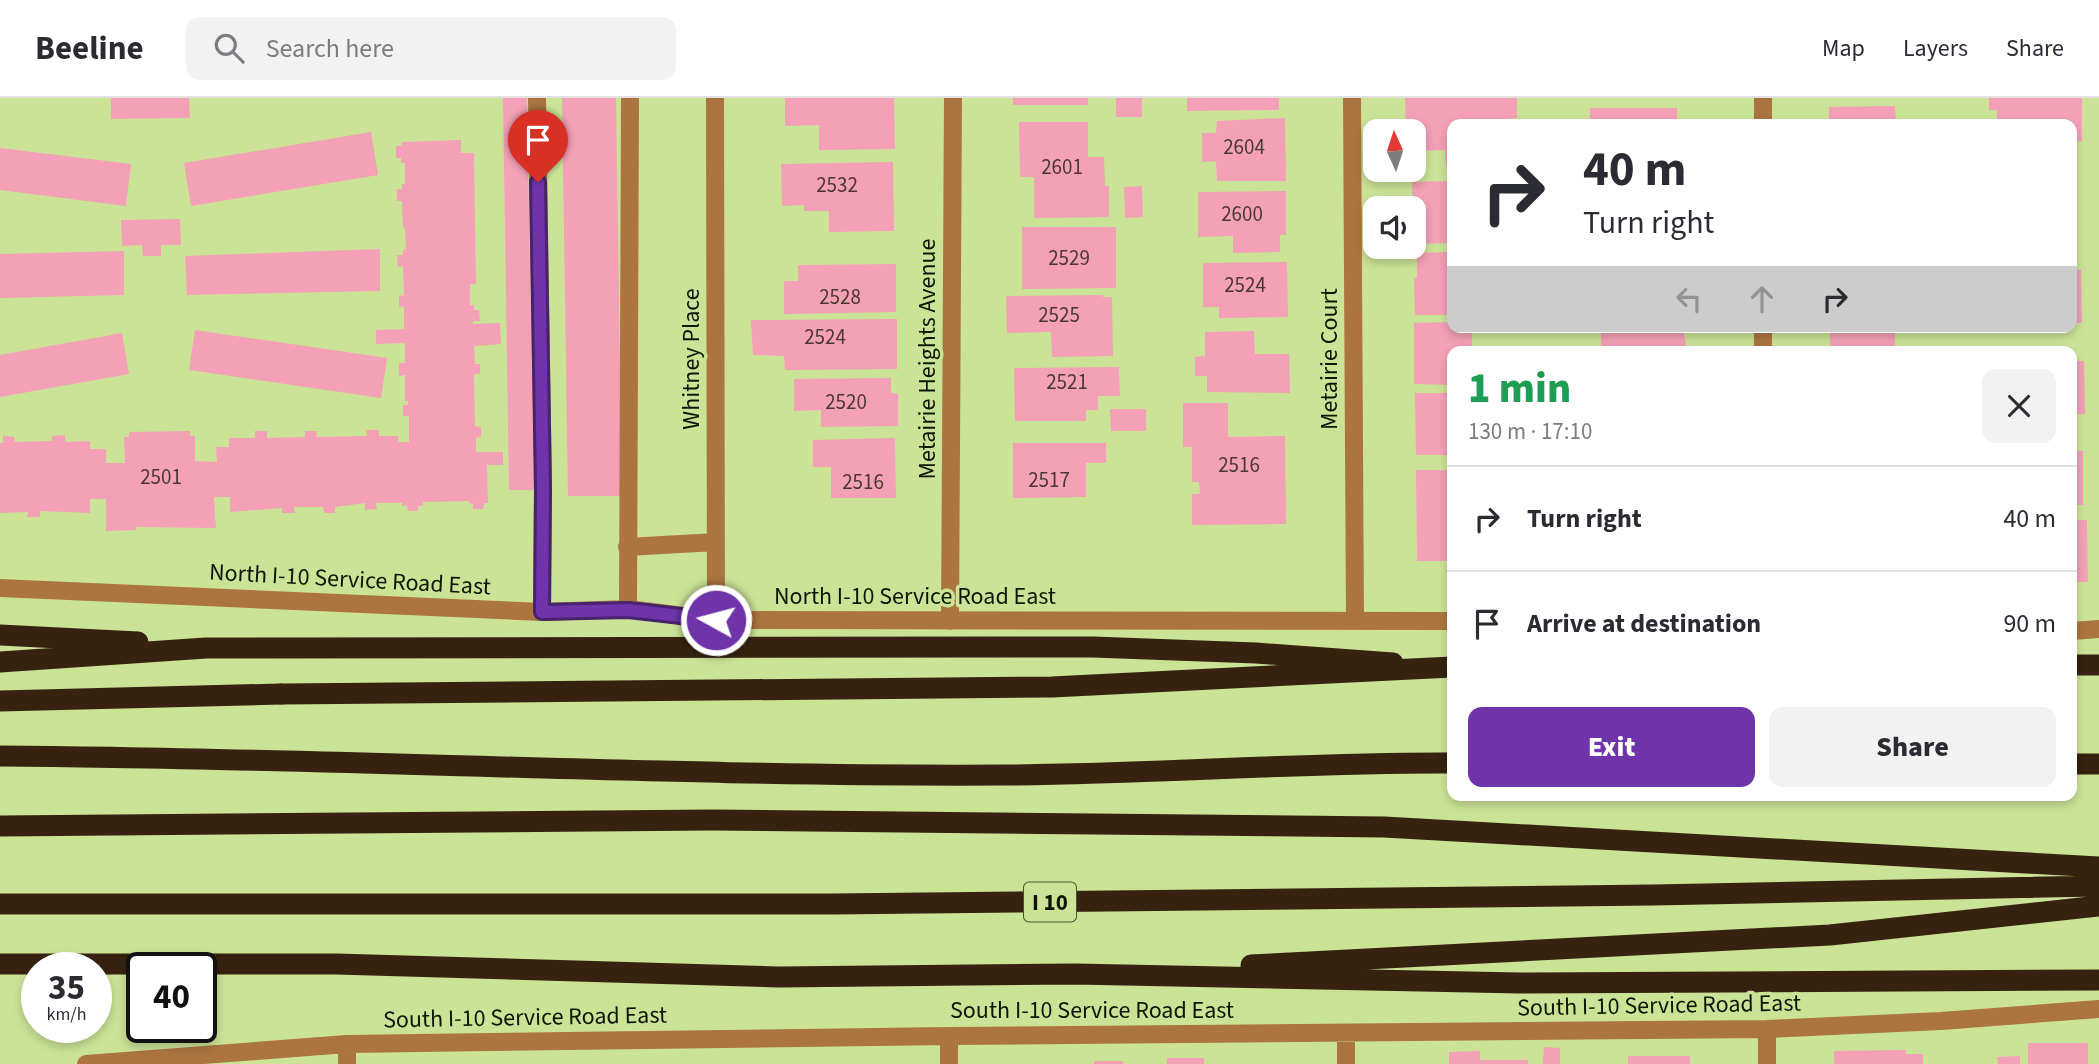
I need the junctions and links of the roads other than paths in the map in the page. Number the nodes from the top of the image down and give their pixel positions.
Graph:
1 (537, 98) edge
2 (630, 98) edge
3 (715, 98) edge
4 (953, 98) edge
5 (1352, 98) edge
6 (1763, 98) edge
7 (1763, 119) edge
8 (716, 542) junction
9 (628, 547) junction
10 (0, 588) edge
11 (628, 610) junction
12 (542, 612) junction
13 (716, 620) junction
14 (1355, 620) junction
15 (950, 621) junction
16 (1447, 621) edge
17 (2099, 629) edge
18 (2077, 631) edge
19 (0, 635) edge
20 (206, 649) junction
21 (0, 662) edge
22 (2077, 665) edge
23 (2099, 665) edge
24 (1447, 668) edge
25 (1447, 669) edge
26 (0, 701) edge
27 (0, 756) edge
28 (1447, 763) edge
29 (2077, 764) edge
30 (2099, 764) edge
31 (0, 826) edge
32 (2099, 867) edge
33 (2099, 886) edge
34 (0, 904) edge
35 (2099, 906) edge
36 (0, 964) edge
37 (1074, 974) junction
38 (2099, 980) edge
39 (2099, 1009) edge
40 (1767, 1029) junction
41 (1346, 1033) junction
42 (948, 1035) junction
43 (347, 1044) junction
44 (86, 1064) edge
45 (347, 1064) edge
46 (949, 1064) edge
47 (1346, 1064) edge
48 (1767, 1064) edge

1 - 12 street
2 - 9 street
3 - 8 street, Whitney Place
4 - 15 street, Metairie Heights Avenue
5 - 14 street, Metairie Court
6 - 7 street
8 - 9 street
8 - 13 street, Whitney Place
9 - 11 street
10 - 12 street, North I-10 Service Road East
11 - 12 street, North I-10 Service Road East
11 - 13 street, North I-10 Service Road East
13 - 15 street, North I-10 Service Road East
14 - 15 street, North I-10 Service Road East
14 - 16 street, North I-10 Service Road East
17 - 18 street
19 - 20 highway
20 - 21 highway
20 - 24 highway
22 - 23 highway
25 - 26 highway, bridge
27 - 28 highway
29 - 30 highway
31 - 32 highway
33 - 34 highway, I 10
35 - 37 highway
36 - 37 highway
37 - 38 highway
39 - 40 street, South I-10 Service Road East
40 - 41 street, South I-10 Service Road East
40 - 48 street
41 - 42 street, South I-10 Service Road East
41 - 47 street
42 - 43 street, South I-10 Service Road East
42 - 46 street
43 - 44 street, South I-10 Service Road East
43 - 45 street

